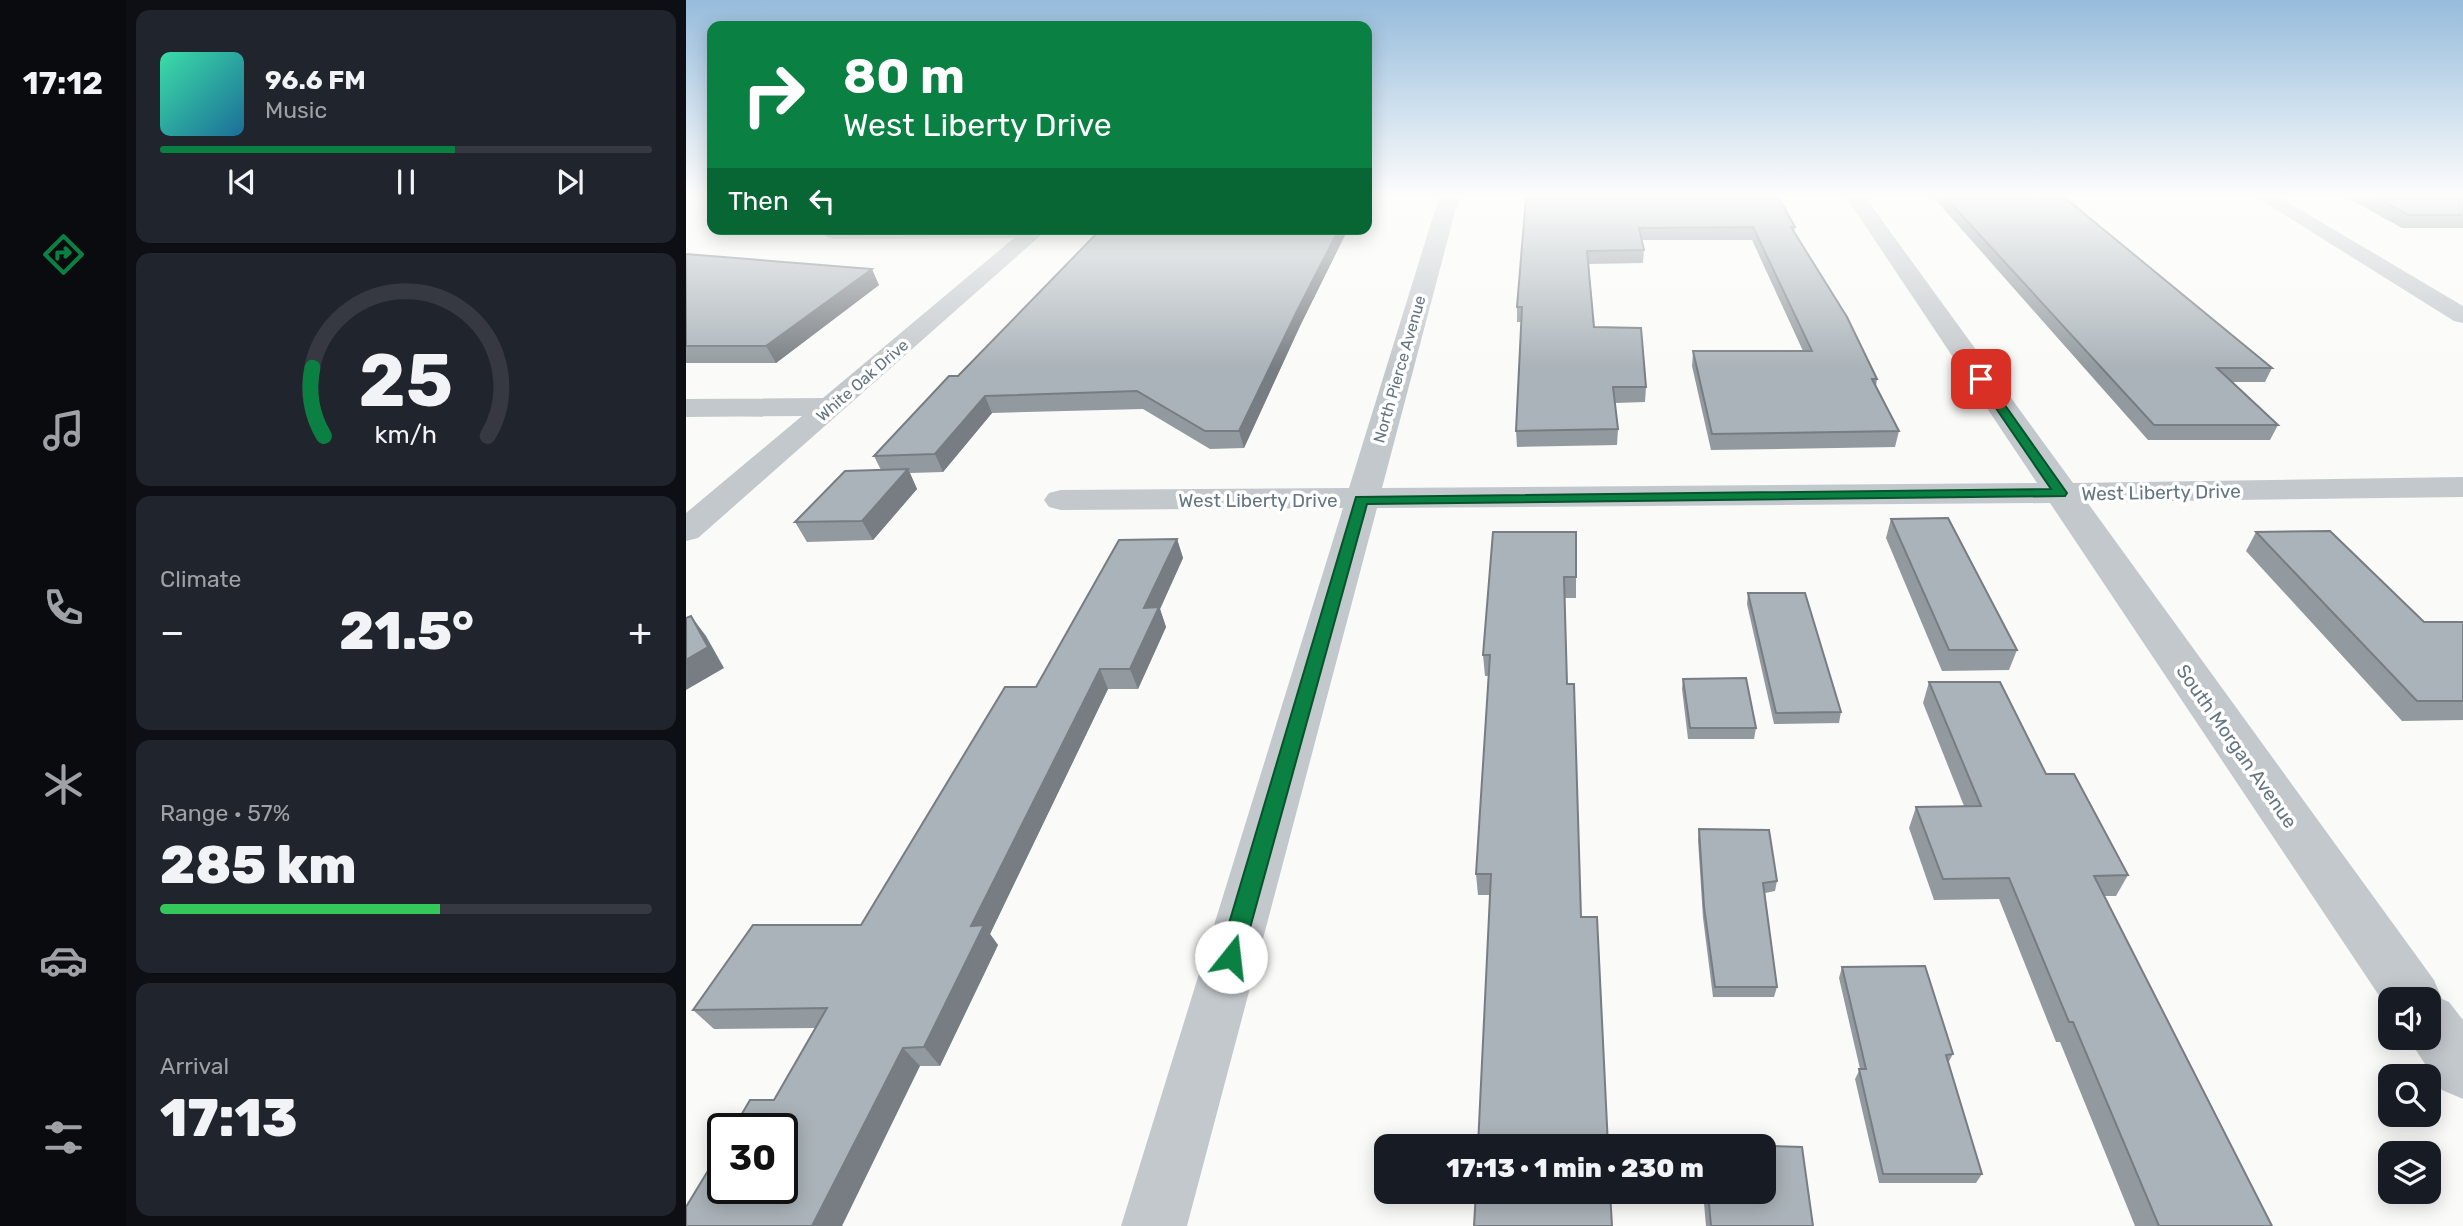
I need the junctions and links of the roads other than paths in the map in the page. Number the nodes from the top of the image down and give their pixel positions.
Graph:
1 (1009, 254) edge
2 (1432, 254) edge
3 (1895, 254) edge
4 (2360, 254) edge
5 (2463, 316) edge
6 (831, 407) junction
7 (686, 408) edge
8 (2463, 487) edge
9 (2060, 493) junction
10 (1061, 500) dead end
11 (1361, 500) junction
12 (686, 531) edge
13 (2406, 987) edge
14 (2441, 1038) edge
15 (2463, 1069) edge
16 (1154, 1226) edge

1 - 6 street, White Oak Drive
2 - 11 street, North Pierce Avenue
3 - 9 street, South Morgan Avenue
4 - 5 street
6 - 7 street
6 - 12 street, White Oak Drive
8 - 9 street, West Liberty Drive
9 - 11 street, West Liberty Drive
9 - 13 street, South Morgan Avenue
10 - 11 street, West Liberty Drive
11 - 16 street, North Pierce Avenue
14 - 15 street

